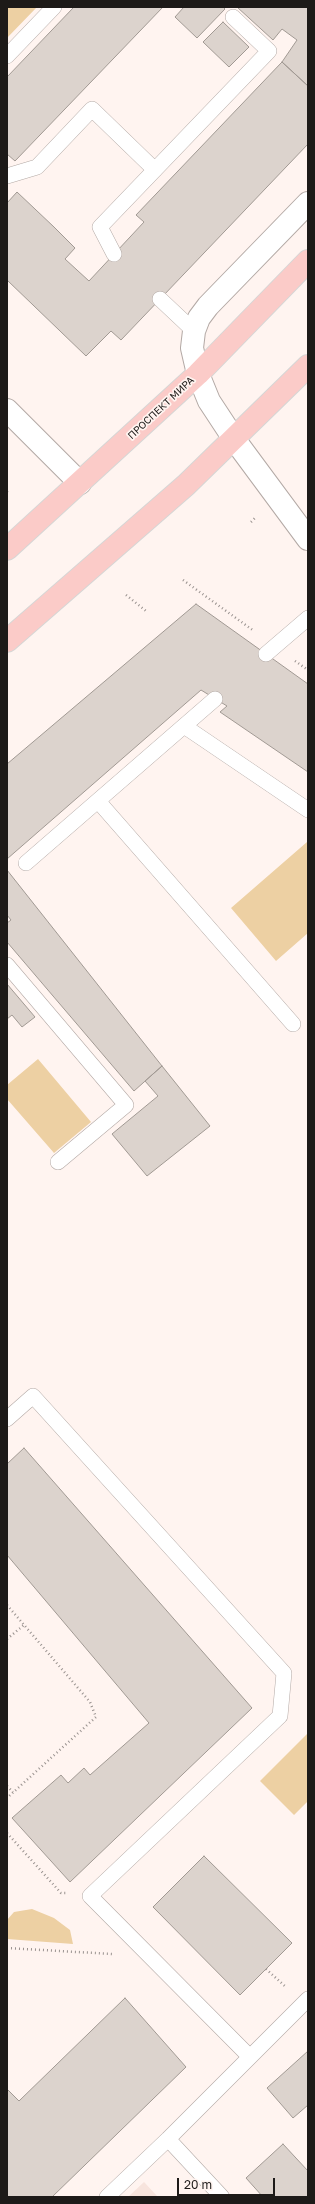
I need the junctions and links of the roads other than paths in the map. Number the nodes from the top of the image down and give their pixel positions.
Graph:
1 (54, 7) edge
2 (233, 17) dead end
3 (7, 56) edge
4 (155, 170) junction
5 (7, 176) edge
6 (308, 203) edge
7 (114, 254) dead end
8 (308, 261) edge
9 (160, 299) dead end
10 (194, 331) junction
11 (308, 366) edge
12 (198, 374) junction
13 (7, 410) edge
14 (234, 439) junction
15 (80, 483) junction
16 (308, 539) edge
17 (7, 549) edge
18 (308, 618) edge
19 (7, 641) edge
20 (271, 650) road end
21 (215, 699) dead end
22 (184, 726) junction
23 (98, 801) junction
24 (308, 810) edge
25 (26, 863) dead end
26 (7, 965) edge
27 (293, 1024) dead end
28 (58, 1162) dead end
29 (7, 1419) edge
30 (308, 1999) edge
31 (250, 2057) junction
32 (168, 2139) junction
33 (107, 2197) edge
34 (222, 2197) edge

1 - 3 lane
2 - 4 lane
4 - 5 lane
4 - 7 lane
6 - 10 street
8 - 12 main road, ПРОСПЕКТ МИРА
9 - 10 lane
10 - 12 street
11 - 14 main road
12 - 14 street
12 - 15 main road, ПРОСПЕКТ МИРА
13 - 15 street
14 - 16 street
14 - 19 main road
15 - 17 main road, ПРОСПЕКТ МИРА
18 - 20 lane
21 - 22 lane
22 - 23 lane
22 - 24 lane
23 - 25 lane
23 - 27 lane
26 - 28 lane
29 - 31 lane
30 - 31 lane
31 - 32 lane
32 - 33 lane
32 - 34 lane

